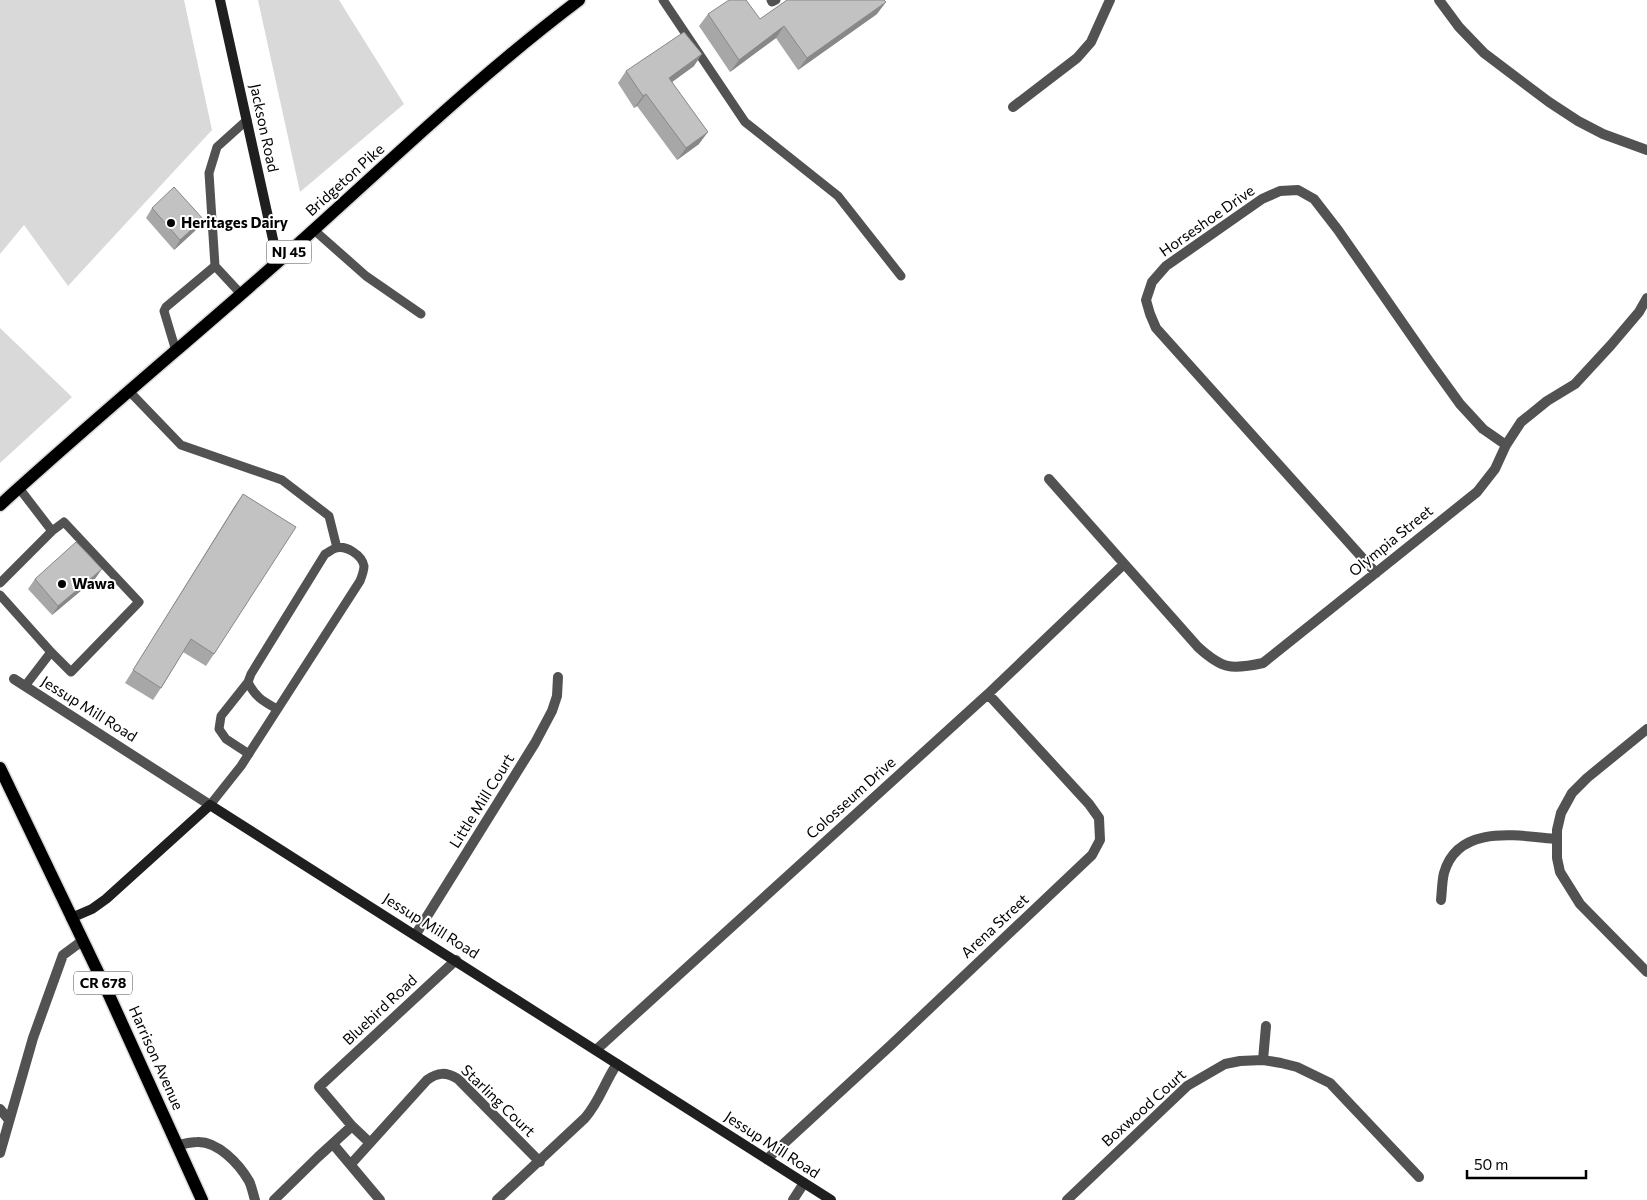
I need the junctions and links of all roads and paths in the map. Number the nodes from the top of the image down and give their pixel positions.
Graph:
1 (220, 0) edge
2 (579, 0) edge
3 (663, 0) edge
4 (771, 0) edge
5 (776, 0) edge
6 (1110, 0) edge
7 (1439, 0) edge
8 (1013, 107) dead end
9 (247, 120) junction
10 (1647, 150) edge
11 (314, 230) junction
12 (278, 262) junction
13 (215, 266) junction
14 (901, 276) dead end
15 (241, 294) junction
16 (1647, 298) edge
17 (421, 314) dead end
18 (176, 351) junction
19 (129, 391) junction
20 (1506, 445) junction
21 (1049, 479) dead end
22 (19, 488) junction
23 (0, 506) edge
24 (52, 531) junction
25 (338, 548) junction
26 (1123, 565) junction
27 (1376, 573) junction
28 (0, 583) edge
29 (0, 595) edge
30 (50, 652) junction
31 (558, 677) dead end
32 (14, 679) dead end
33 (248, 682) junction
34 (25, 686) junction
35 (988, 694) junction
36 (277, 709) junction
37 (1647, 729) edge
38 (249, 754) junction
39 (0, 768) edge
40 (210, 805) junction
41 (1557, 839) junction
42 (1441, 900) dead end
43 (71, 918) junction
44 (416, 934) junction
45 (82, 941) junction
46 (456, 960) junction
47 (1647, 972) edge
48 (1266, 1026) dead end
49 (596, 1050) junction
50 (1263, 1060) junction
51 (617, 1064) junction
52 (0, 1109) edge
53 (9, 1120) junction
54 (352, 1126) junction
55 (370, 1143) junction
56 (333, 1144) junction
57 (178, 1145) junction
58 (0, 1153) edge
59 (767, 1158) junction
60 (540, 1162) junction
61 (351, 1164) junction
62 (1419, 1176) dead end
63 (804, 1183) junction
64 (202, 1200) edge
65 (255, 1200) edge
66 (274, 1200) edge
67 (380, 1200) edge
68 (497, 1200) edge
69 (793, 1200) edge
70 (831, 1200) edge
71 (1067, 1200) edge

1 - 9 street, Jackson Road
2 - 11 main road, Bridgeton Pike / NJ 45
3 - 14 lane
4 - 5 lane
6 - 8 street
7 - 10 street
9 - 12 street, Jackson Road
9 - 13 lane
11 - 12 main road, Bridgeton Pike / NJ 45
11 - 17 lane
12 - 15 main road, Bridgeton Pike / NJ 45
13 - 15 lane
13 - 18 lane
15 - 18 main road, Bridgeton Pike / NJ 45
16 - 20 street, Olympia Street
18 - 19 main road, Bridgeton Pike / NJ 45
19 - 22 main road, Bridgeton Pike / NJ 45
19 - 25 lane
20 - 27 street, Olympia Street
20 - 27 street, Horseshoe Drive
21 - 26 street, Olympia Street
22 - 23 main road, Bridgeton Pike / NJ 45
22 - 24 lane
24 - 28 lane
24 - 30 lane
25 - 33 lane
25 - 36 lane
26 - 27 street, Olympia Street
26 - 35 street, Colosseum Drive
29 - 30 lane
30 - 34 lane
31 - 44 street, Little Mill Court
32 - 34 street, Jessup Mill Road
33 - 36 lane
33 - 38 lane
34 - 40 street, Jessup Mill Road
35 - 49 street, Colosseum Drive
35 - 59 street, Arena Street
36 - 38 lane
37 - 41 street
38 - 40 lane
39 - 43 main road, Harrison Avenue / CR 678
40 - 43 street
40 - 44 street, Jessup Mill Road
41 - 42 street
41 - 47 street
43 - 45 main road, Harrison Avenue / CR 678
44 - 46 street, Jessup Mill Road
45 - 53 street
45 - 57 main road, Harrison Avenue / CR 678
46 - 49 street, Jessup Mill Road
46 - 54 street, Bluebird Road
48 - 50 street
49 - 51 street, Jessup Mill Road
50 - 62 street, Boxwood Court
50 - 71 street, Boxwood Court
51 - 59 street, Jessup Mill Road
51 - 60 street
52 - 53 street
53 - 58 street
54 - 55 street
54 - 56 street
55 - 60 street, Starling Court
55 - 61 street, Starling Court
56 - 61 street
56 - 66 street
57 - 64 main road, Harrison Avenue / CR 678
57 - 65 street
59 - 63 street, Jessup Mill Road
60 - 68 street
61 - 67 street
63 - 69 street
63 - 70 street, Jessup Mill Road

